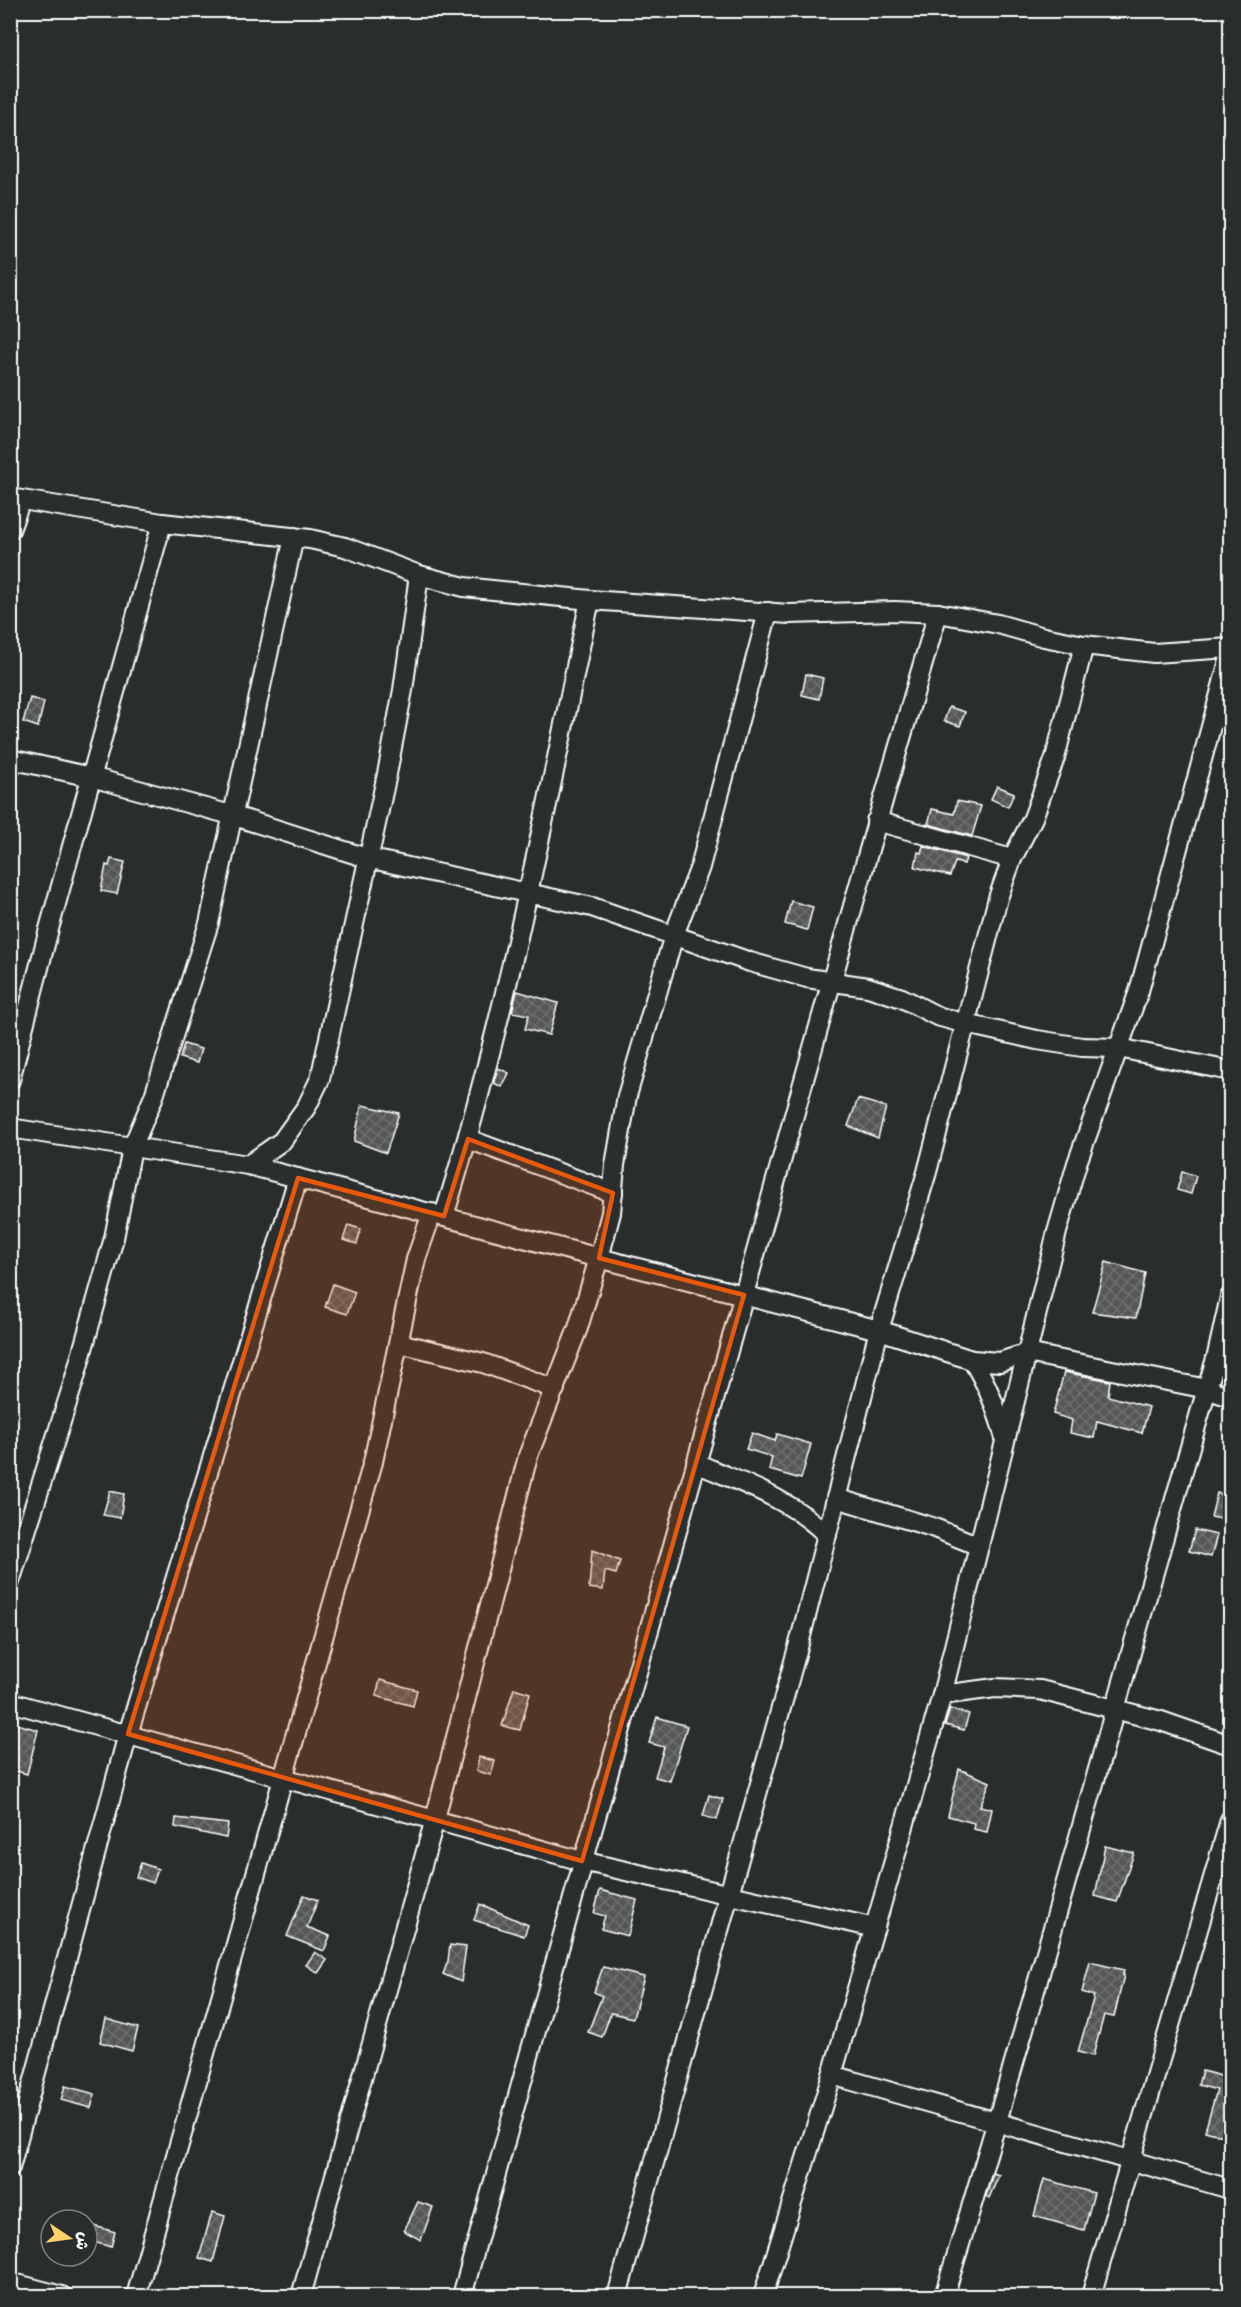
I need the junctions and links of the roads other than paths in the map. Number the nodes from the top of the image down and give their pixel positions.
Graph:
1 (16, 499) edge
2 (162, 523) junction
3 (10, 530) edge
4 (294, 537) junction
5 (419, 575) junction
6 (590, 600) junction
7 (768, 612) junction
8 (938, 613) junction
9 (1084, 645) junction
10 (1230, 648) edge
11 (1230, 657) edge
12 (10, 759) edge
13 (91, 777) junction
14 (231, 815) junction
15 (876, 821) junction
16 (367, 858) junction
17 (1012, 860) junction
18 (528, 894) junction
19 (674, 935) junction
20 (830, 981) junction
21 (966, 1024) junction
22 (1119, 1048) junction
23 (1230, 1071) edge
24 (10, 1080) edge
25 (10, 1128) edge
26 (468, 1138) junction
27 (132, 1148) junction
28 (248, 1165) junction
29 (298, 1178) junction
30 (613, 1193) junction
31 (438, 1215) junction
32 (599, 1258) junction
33 (744, 1295) junction
34 (1230, 1298) edge
35 (879, 1330) junction
36 (399, 1343) junction
37 (1027, 1353) junction
38 (972, 1360) junction
39 (555, 1389) junction
40 (1207, 1389) junction
41 (1230, 1397) edge
42 (1005, 1440) junction
43 (696, 1463) junction
44 (836, 1497) junction
45 (827, 1535) junction
46 (979, 1546) junction
47 (10, 1582) edge
48 (942, 1695) junction
49 (10, 1702) edge
50 (1114, 1709) junction
51 (128, 1734) junction
52 (1230, 1745) edge
53 (282, 1778) junction
54 (435, 1819) junction
55 (1230, 1820) edge
56 (582, 1861) junction
57 (727, 1895) junction
58 (875, 1928) junction
59 (832, 2075) junction
60 (998, 2122) junction
61 (1131, 2160) junction
62 (10, 2168) edge
63 (1230, 2189) edge
64 (10, 2282) edge
65 (50, 2295) edge
66 (136, 2296) edge
67 (301, 2296) edge
68 (462, 2296) edge
69 (616, 2296) edge
70 (763, 2296) edge
71 (944, 2296) edge
72 (1090, 2296) edge

1 - 2 street
1 - 3 street
2 - 4 street
2 - 13 street
4 - 5 street
4 - 14 street
5 - 6 street
5 - 16 street
6 - 7 street
6 - 18 street
7 - 8 street
7 - 19 street
8 - 9 street
8 - 15 street
9 - 10 street
9 - 17 street
11 - 22 street
12 - 13 street
13 - 14 street
13 - 24 street
14 - 16 street
14 - 27 street
15 - 17 street
15 - 20 street
16 - 18 street
16 - 28 street
17 - 21 street
18 - 19 street
18 - 26 street
19 - 20 street
19 - 30 street
20 - 21 street
20 - 33 street
21 - 22 street
21 - 35 street
22 - 23 street
22 - 37 street
25 - 27 street
26 - 30 street
26 - 31 street
27 - 28 street
27 - 47 street
28 - 29 street
29 - 31 street
29 - 51 street
30 - 32 street
31 - 32 street
31 - 36 street
32 - 33 street
32 - 39 street
33 - 35 street
33 - 43 street
34 - 40 street
35 - 38 street
35 - 44 street
36 - 39 street
36 - 53 street
37 - 38 street
37 - 40 street
37 - 42 street
38 - 42 street
39 - 54 street
40 - 41 street
40 - 50 street
42 - 46 street
43 - 45 street
43 - 56 street
44 - 45 street
44 - 46 street
45 - 57 street
46 - 48 street
48 - 50 street
48 - 58 street
49 - 51 street
50 - 52 street
50 - 60 street
51 - 53 street
51 - 62 street
53 - 54 street
53 - 66 street
54 - 56 street
54 - 67 street
55 - 61 street
56 - 57 street
56 - 68 street
57 - 58 street
57 - 69 street
58 - 59 street
59 - 60 street
59 - 70 street
60 - 61 street
60 - 71 street
61 - 63 street
61 - 72 street
64 - 65 street

